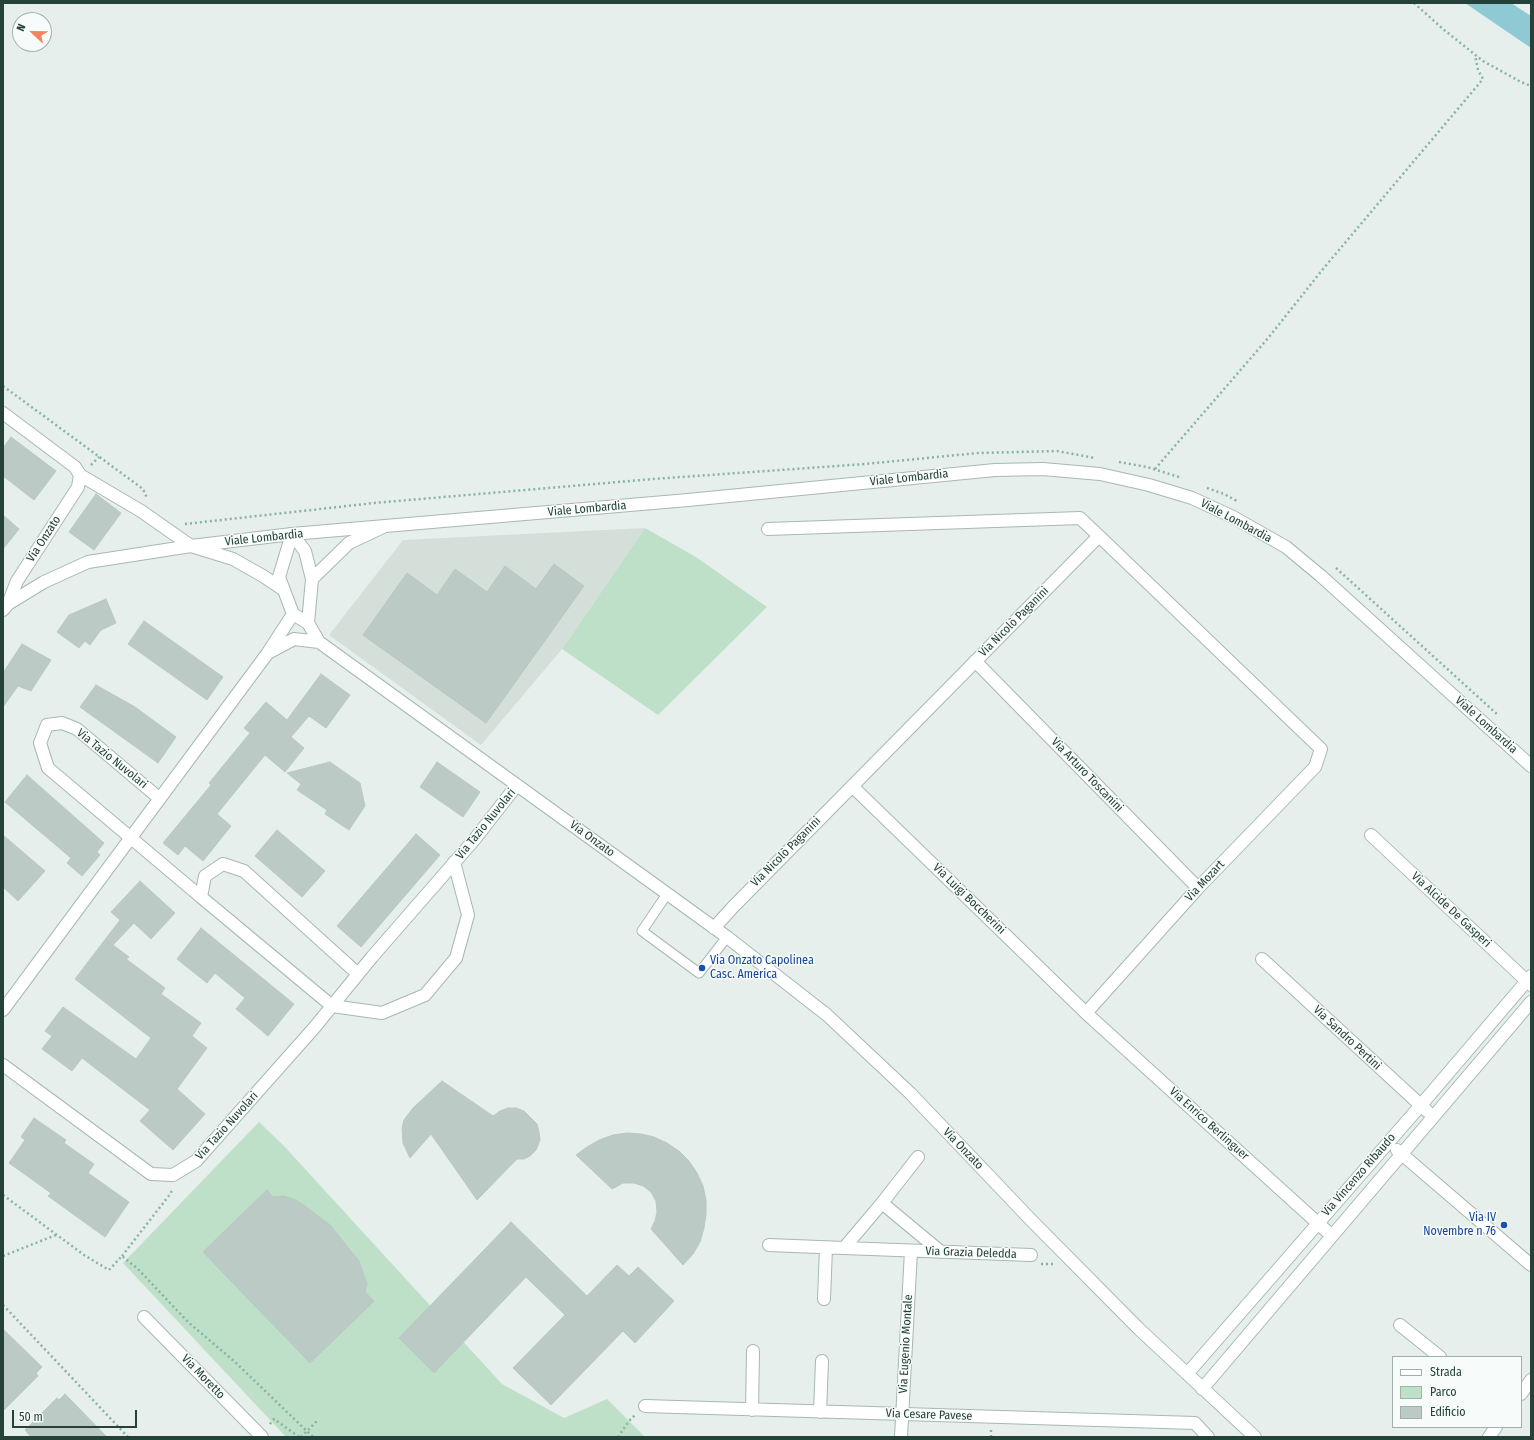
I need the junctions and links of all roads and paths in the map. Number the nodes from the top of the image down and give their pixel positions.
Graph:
1 (1414, 3) edge
2 (1476, 55) junction
3 (1531, 86) edge
4 (3, 386) edge
5 (3, 412) edge
6 (1102, 459) dead end
7 (1117, 462) dead end
8 (1155, 470) junction
9 (80, 475) junction
10 (1183, 479) dead end
11 (1204, 486) dead end
12 (148, 500) dead end
13 (1243, 505) dead end
14 (183, 524) dead end
15 (384, 526) junction
16 (768, 529) dead end
17 (292, 534) junction
18 (1099, 536) junction
19 (192, 546) junction
20 (1330, 564) dead end
21 (312, 579) junction
22 (284, 590) junction
23 (6, 606) edge
24 (293, 614) junction
25 (308, 623) junction
26 (319, 642) junction
27 (266, 654) junction
28 (975, 661) junction
29 (1501, 717) dead end
30 (1531, 766) edge
31 (517, 785) junction
32 (852, 786) junction
33 (159, 798) junction
34 (1372, 835) dead end
35 (130, 837) junction
36 (454, 862) junction
37 (1198, 888) junction
38 (667, 894) junction
39 (202, 897) junction
40 (714, 928) junction
41 (727, 937) junction
42 (1262, 959) dead end
43 (358, 974) junction
44 (1530, 981) edge
45 (1531, 1002) edge
46 (332, 1006) junction
47 (3, 1010) edge
48 (1086, 1013) junction
49 (3, 1065) edge
50 (1421, 1105) junction
51 (1433, 1117) junction
52 (1388, 1142) junction
53 (1402, 1154) junction
54 (918, 1157) dead end
55 (173, 1175) junction
56 (3, 1195) edge
57 (882, 1203) junction
58 (1318, 1222) junction
59 (56, 1235) junction
60 (1332, 1236) junction
61 (769, 1245) dead end
62 (826, 1248) junction
63 (844, 1248) junction
64 (910, 1251) junction
65 (941, 1252) junction
66 (1031, 1255) dead end
67 (3, 1256) edge
68 (122, 1256) junction
69 (1531, 1265) edge
70 (824, 1299) dead end
71 (3, 1304) edge
72 (144, 1317) dead end
73 (1400, 1325) dead end
74 (753, 1351) dead end
75 (1439, 1356) edge
76 (822, 1361) dead end
77 (1187, 1374) junction
78 (1531, 1380) edge
79 (1202, 1389) junction
80 (1522, 1393) edge
81 (645, 1406) joint
82 (752, 1410) junction
83 (820, 1412) junction
84 (903, 1414) junction
85 (317, 1421) dead end
86 (1495, 1428) edge
87 (307, 1431) junction
88 (261, 1436) edge
89 (128, 1437) edge
90 (300, 1437) edge
91 (313, 1437) edge
92 (618, 1437) edge
93 (901, 1437) edge
94 (1208, 1437) edge
95 (1255, 1437) edge
96 (1489, 1437) edge

1 - 2 path
2 - 3 path
2 - 8 path
4 - 12 path
5 - 9 street
6 - 14 path
7 - 8 path
8 - 10 path
9 - 19 street
9 - 23 street, Via Onzato
11 - 13 path
15 - 17 street, Viale Lombardia
15 - 21 street
15 - 30 street, Viale Lombardia
16 - 18 street
17 - 19 street, Viale Lombardia
17 - 21 street
17 - 22 street
18 - 28 street, Via Nicolò Paganini
18 - 37 street, Via Mozart
19 - 22 street
19 - 23 street, Viale Lombardia
20 - 29 path
21 - 25 street
22 - 24 street
24 - 25 street
24 - 27 street, Via Tazio Nuvolari
25 - 26 street
26 - 27 street
26 - 31 street, Via Onzato
27 - 33 street, Via Tazio Nuvolari
28 - 32 street, Via Nicolò Paganini
28 - 37 street, Via Arturo Toscanini
31 - 36 street, Via Tazio Nuvolari
31 - 38 street, Via Onzato
32 - 40 street, Via Nicolò Paganini
32 - 48 street, Via Luigi Boccherini
33 - 35 street, Via Tazio Nuvolari
33 - 35 street, Via Tazio Nuvolari
34 - 44 street, Via Alcide De Gasperi
35 - 39 street, Via Tazio Nuvolari
35 - 47 street, Via Tazio Nuvolari
36 - 43 street, Via Tazio Nuvolari
36 - 46 street, Via Tazio Nuvolari
37 - 48 street, Via Mozart
38 - 40 street, Via Onzato
38 - 41 lane
39 - 43 street
39 - 46 street, Via Tazio Nuvolari
40 - 41 street, Via Onzato
41 - 77 street, Via Onzato
42 - 50 street, Via Sandro Pertini
43 - 46 street, Via Tazio Nuvolari
44 - 50 street, Via Vincenzo Ribaudo
45 - 51 street, Via Vincenzo Ribaudo
46 - 55 street, Via Tazio Nuvolari
48 - 58 street, Via Enrico Berlinguer
49 - 55 street
50 - 51 street, Via Sandro Pertini
50 - 52 street, Via Vincenzo Ribaudo
51 - 53 street, Via Vincenzo Ribaudo
52 - 53 street
52 - 58 street, Via Vincenzo Ribaudo
53 - 60 street, Via Vincenzo Ribaudo
53 - 69 street
54 - 57 street
55 - 68 path
56 - 59 path
57 - 63 street
57 - 65 street
58 - 60 street, Via Enrico Berlinguer
58 - 77 street, Via Vincenzo Ribaudo
59 - 67 path
59 - 68 path
60 - 79 street, Via Vincenzo Ribaudo
61 - 62 street, Via Grazia Deledda
62 - 63 street, Via Grazia Deledda
62 - 70 street
63 - 64 street, Via Grazia Deledda
64 - 65 street, Via Grazia Deledda
64 - 84 street, Via Eugenio Montale
65 - 66 street, Via Grazia Deledda
68 - 87 path
71 - 89 path
72 - 88 street, Via Moretto
73 - 75 street
74 - 82 street
76 - 83 street
77 - 79 street, Via Onzato
78 - 80 street
79 - 95 street, Via Onzato
81 - 82 street, Via Cesare Pavese
81 - 92 path
82 - 83 street, Via Cesare Pavese
83 - 84 street, Via Cesare Pavese
84 - 93 street, Via Eugenio Montale
84 - 94 street, Via Cesare Pavese
85 - 87 path
86 - 96 street
87 - 90 path
87 - 91 path
88 - 90 path

